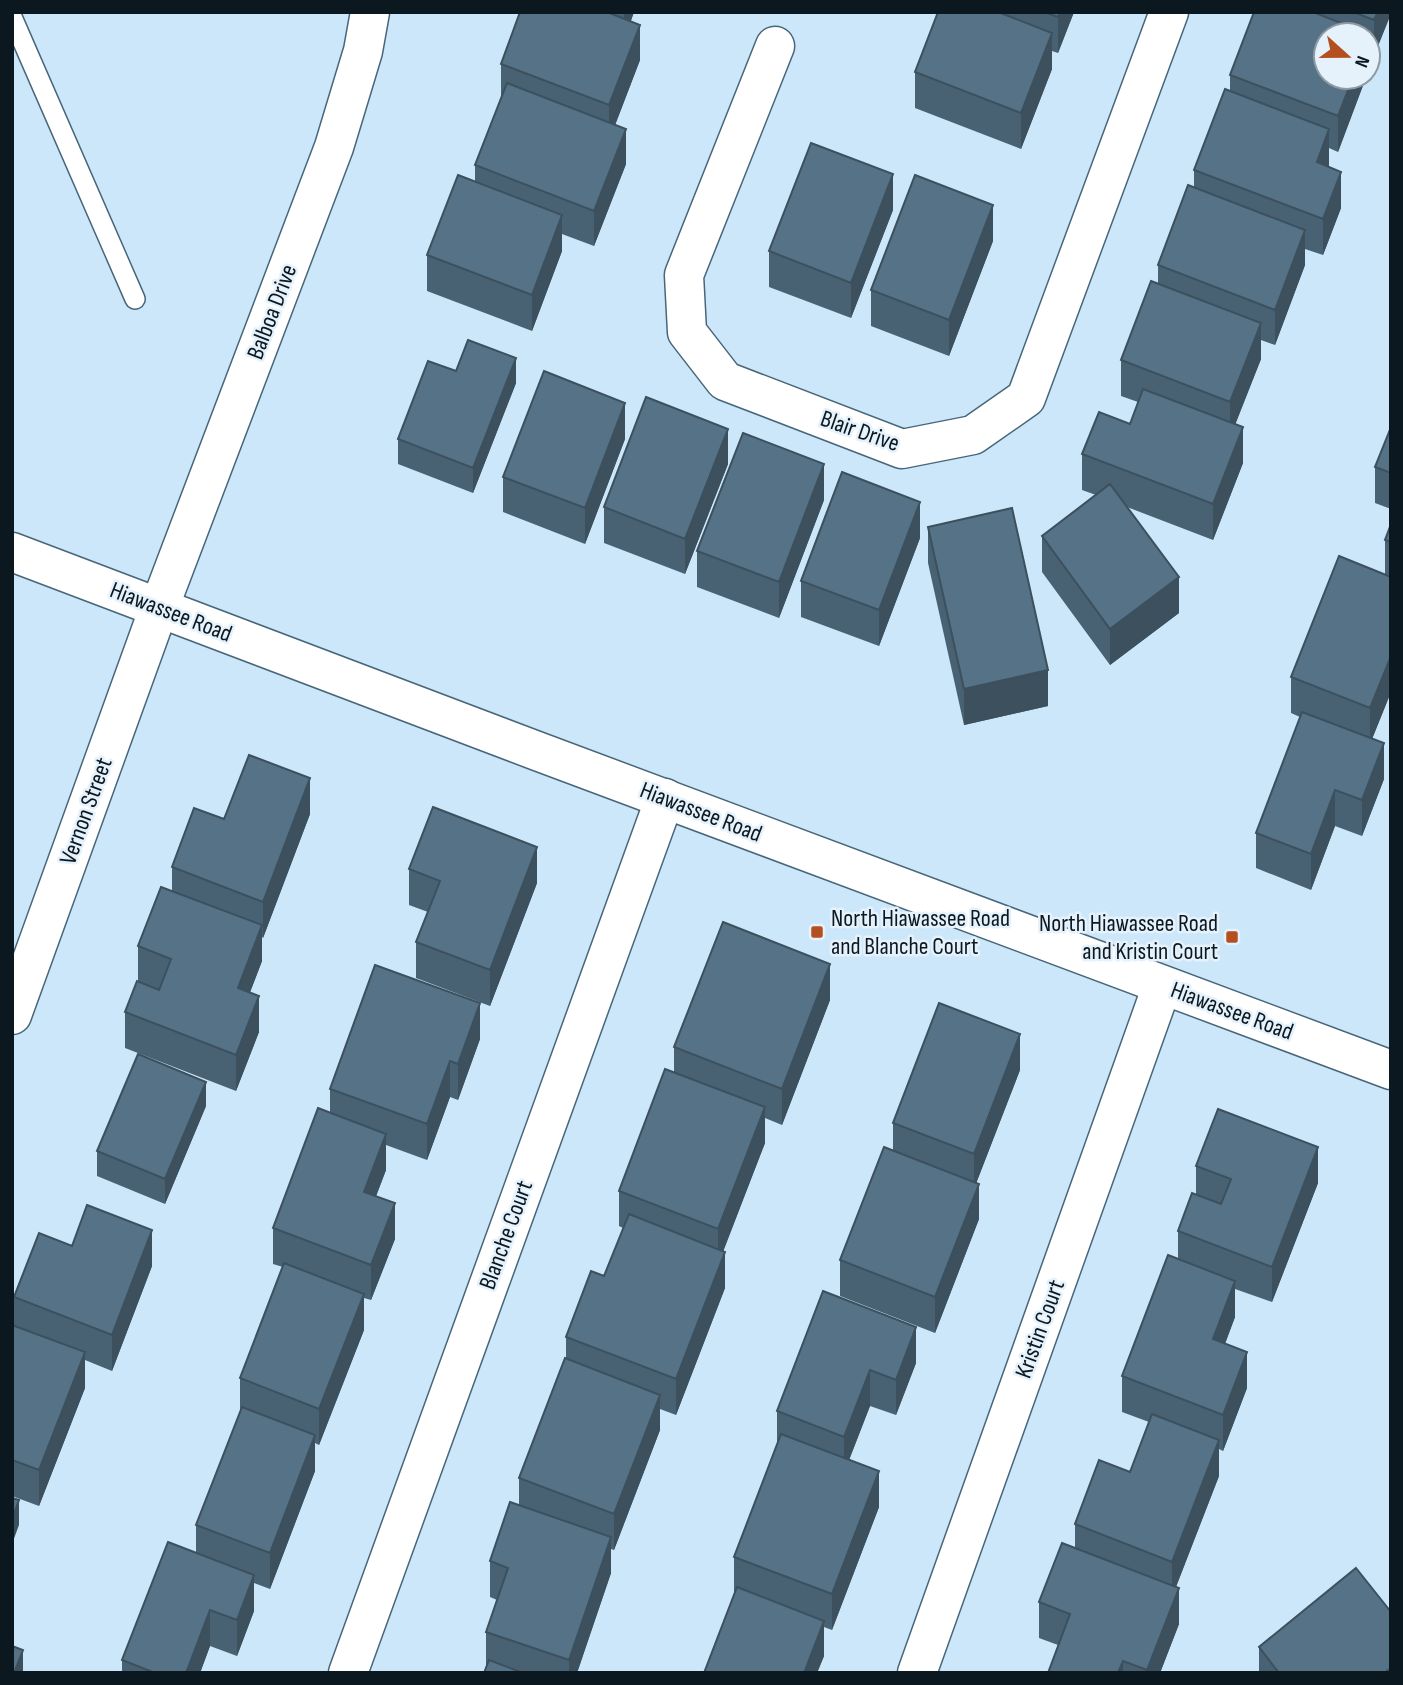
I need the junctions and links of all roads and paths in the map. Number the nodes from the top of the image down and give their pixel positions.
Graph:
1 (370, 12) edge
2 (1169, 12) edge
3 (12, 17) edge
4 (775, 46) dead end
5 (135, 299) dead end
6 (12, 552) edge
7 (159, 608) junction
8 (665, 798) junction
9 (1162, 986) junction
10 (12, 1015) edge
11 (1391, 1070) edge
12 (348, 1673) edge
13 (917, 1673) edge

1 - 7 street, Balboa Drive
2 - 4 street, Blair Drive
3 - 5 lane
6 - 7 street, Hiawassee Road
7 - 8 street, Hiawassee Road
7 - 10 street, Vernon Street
8 - 9 street, Hiawassee Road
8 - 12 street, Blanche Court
9 - 11 street, Hiawassee Road
9 - 13 street, Kristin Court

